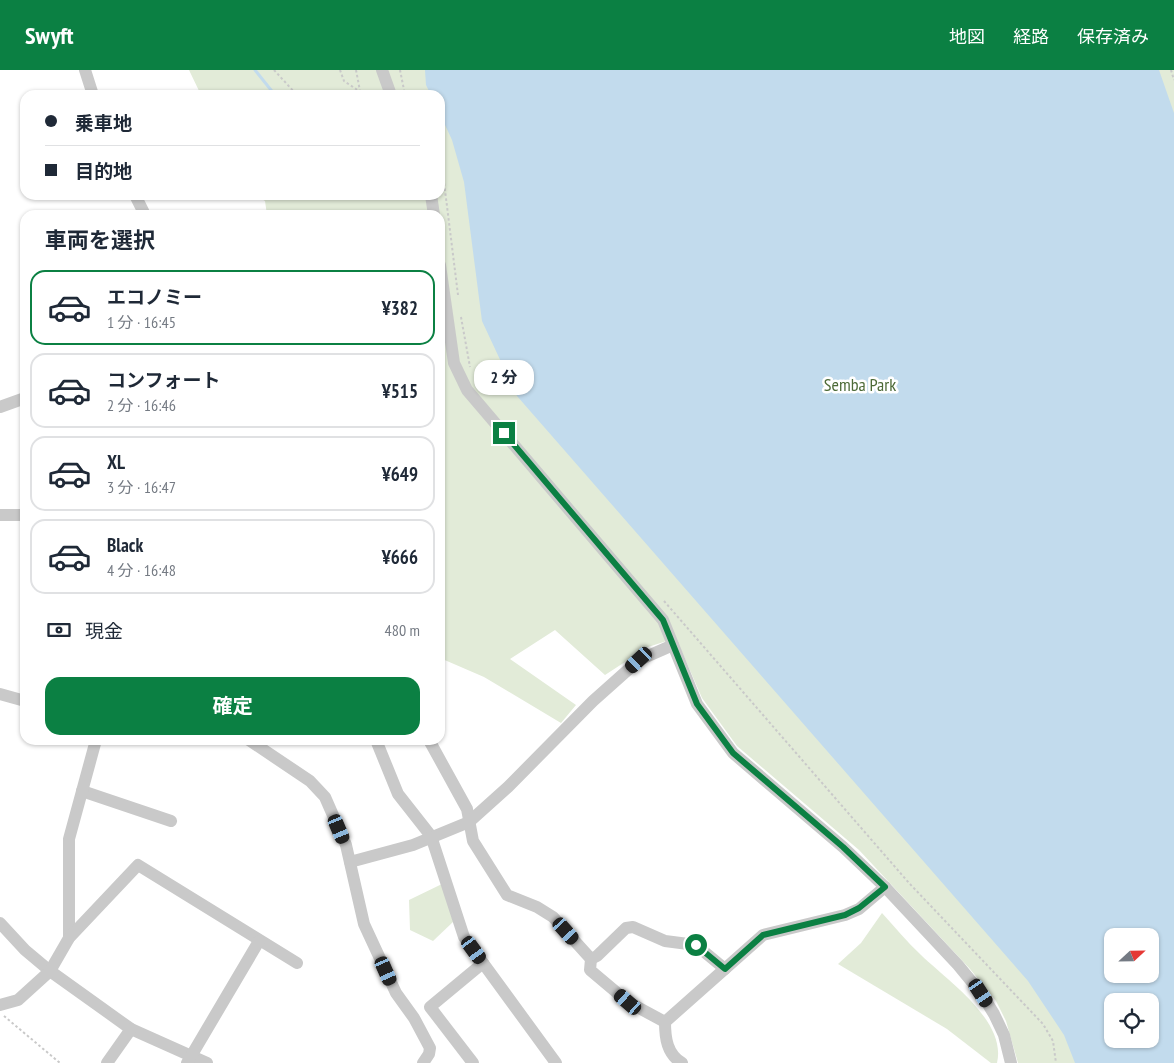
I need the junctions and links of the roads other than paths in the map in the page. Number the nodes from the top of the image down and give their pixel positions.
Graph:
1 (85, 70) edge
2 (382, 70) edge
3 (91, 90) edge
4 (389, 90) edge
5 (445, 300) edge
6 (20, 400) edge
7 (0, 407) edge
8 (0, 514) edge
9 (20, 514) edge
10 (673, 645) junction
11 (0, 694) edge
12 (20, 700) edge
13 (95, 745) edge
14 (256, 745) edge
15 (378, 745) edge
16 (432, 745) edge
17 (82, 791) junction
18 (171, 821) dead end
19 (469, 822) junction
20 (431, 836) junction
21 (350, 862) junction
22 (885, 887) junction
23 (0, 923) edge
24 (69, 938) junction
25 (259, 941) junction
26 (590, 959) junction
27 (297, 963) dead end
28 (483, 963) junction
29 (725, 969) junction
30 (50, 971) junction
31 (0, 1005) edge
32 (665, 1022) junction
33 (131, 1029) junction
34 (189, 1059) edge
35 (107, 1063) edge
36 (207, 1063) edge
37 (423, 1063) edge
38 (473, 1063) edge
39 (556, 1063) edge
40 (682, 1063) edge
41 (1011, 1063) edge

1 - 3 street
2 - 4 street
5 - 10 street
6 - 7 street
8 - 9 street
10 - 19 street
10 - 22 street
11 - 12 street
13 - 17 street
14 - 21 street
15 - 20 street
16 - 19 street
17 - 18 street
17 - 24 street
19 - 20 street
19 - 26 street
20 - 21 street
20 - 28 street
21 - 37 street
22 - 29 street
22 - 41 street
23 - 30 street
24 - 25 street
24 - 30 street
25 - 27 street
25 - 34 street
26 - 29 street
26 - 32 street
28 - 38 street
28 - 39 street
29 - 32 street
30 - 31 street
30 - 33 street
32 - 40 street
33 - 34 street
33 - 35 street
34 - 36 street

